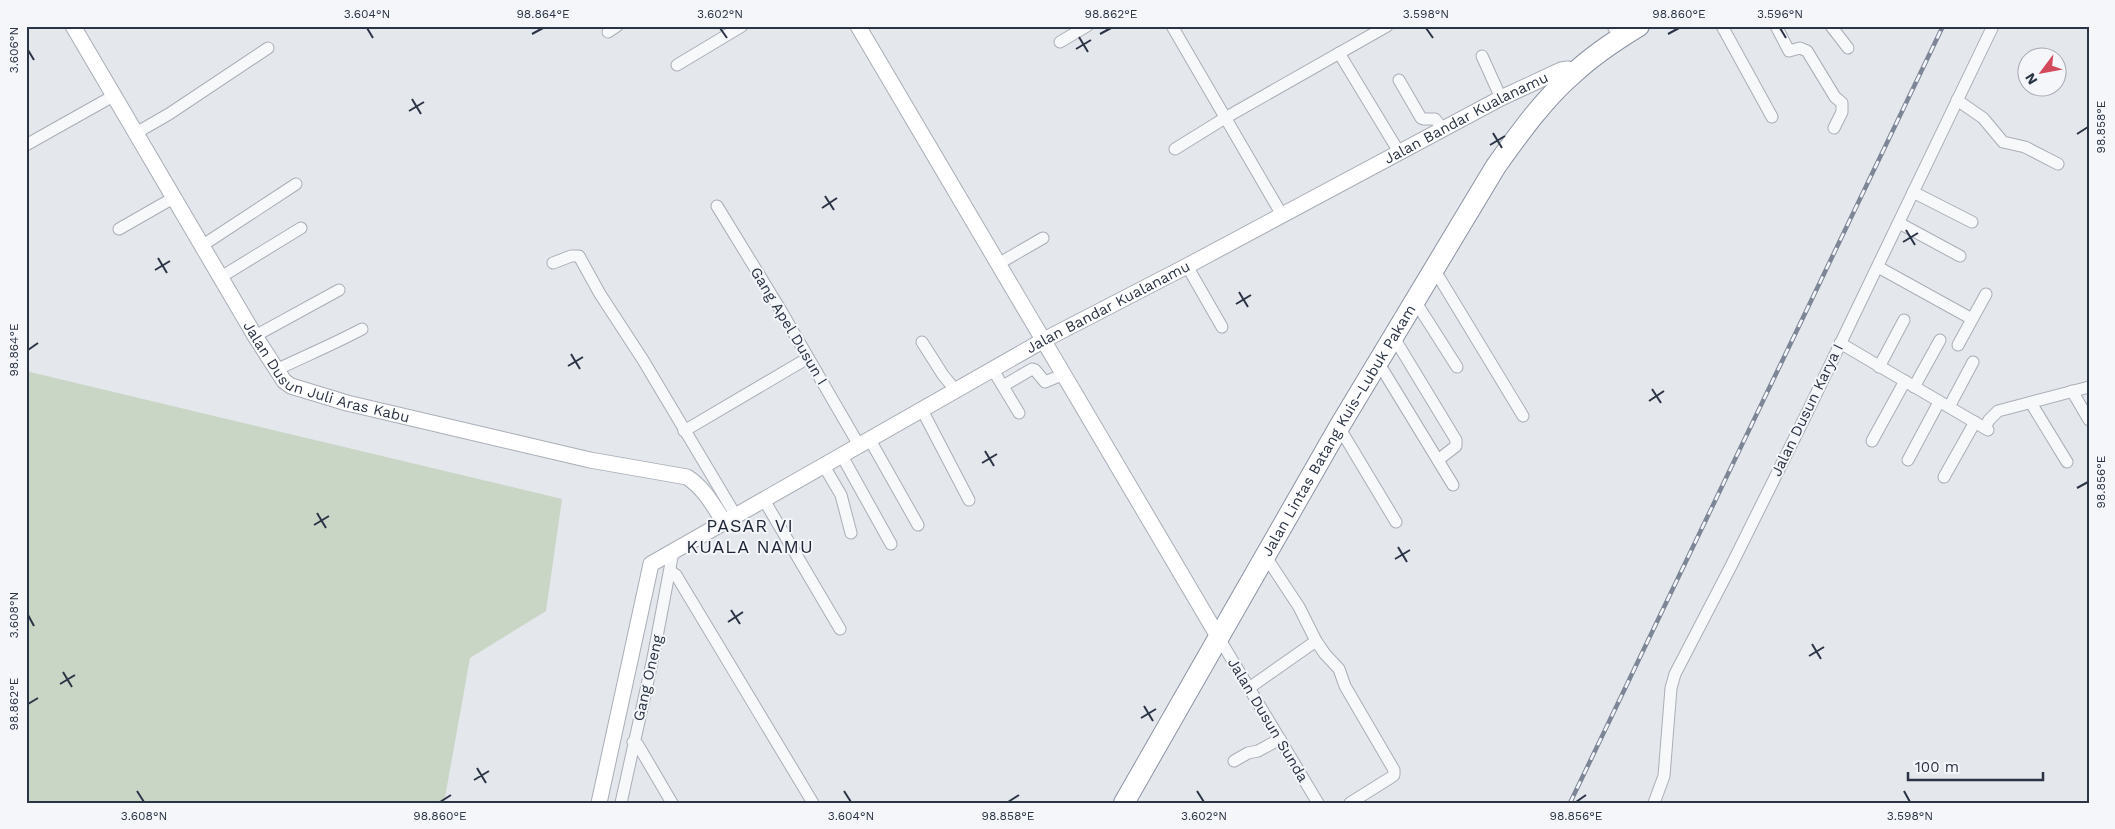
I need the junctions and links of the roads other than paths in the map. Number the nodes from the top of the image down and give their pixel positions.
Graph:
1 (73, 26) edge
2 (742, 26) edge
3 (858, 26) edge
4 (1087, 26) edge
5 (1172, 26) edge
6 (1387, 26) edge
7 (1639, 26) edge
8 (1722, 26) edge
9 (1776, 26) edge
10 (1831, 26) edge
11 (1993, 26) edge
12 (1617, 32) edge
13 (1060, 42) dead end
14 (268, 48) dead end
15 (1848, 48) dead end
16 (1339, 53) junction
17 (1482, 56) dead end
18 (677, 65) dead end
19 (1574, 72) junction
20 (1399, 80) dead end
21 (115, 95) junction
22 (1502, 98) junction
23 (1957, 100) junction
24 (1772, 117) dead end
25 (1225, 118) junction
26 (1834, 128) dead end
27 (1444, 130) junction
28 (136, 133) junction
29 (26, 145) edge
30 (1175, 149) dead end
31 (1399, 152) junction
32 (2058, 164) dead end
33 (296, 184) dead end
34 (1913, 192) junction
35 (175, 197) junction
36 (717, 206) dead end
37 (1282, 215) junction
38 (1972, 222) dead end
39 (1899, 223) junction
40 (301, 228) dead end
41 (119, 229) dead end
42 (1042, 238) dead end
43 (203, 245) junction
44 (1960, 256) dead end
45 (553, 263) dead end
46 (998, 264) junction
47 (1187, 266) junction
48 (1878, 267) junction
49 (1434, 269) junction
50 (221, 278) junction
51 (339, 290) dead end
52 (1986, 294) dead end
53 (1415, 301) junction
54 (1972, 319) junction
55 (1904, 320) dead end
56 (1222, 327) dead end
57 (362, 329) dead end
58 (255, 336) junction
59 (1393, 336) junction
60 (1044, 340) junction
61 (1940, 340) dead end
62 (922, 342) dead end
63 (1840, 344) junction
64 (1958, 345) dead end
65 (808, 358) junction
66 (1011, 360) junction
67 (1378, 362) junction
68 (1973, 362) dead end
69 (1879, 366) junction
70 (1458, 367) dead end
71 (276, 370) junction
72 (993, 370) junction
73 (1064, 374) junction
74 (1020, 375) junction
75 (1909, 384) junction
76 (1002, 386) junction
77 (2089, 387) edge
78 (956, 391) junction
79 (2072, 391) junction
80 (2031, 402) junction
81 (1944, 405) junction
82 (922, 410) junction
83 (1019, 413) dead end
84 (1522, 416) dead end
85 (2089, 420) edge
86 (1339, 426) junction
87 (1982, 427) junction
88 (684, 431) junction
89 (1872, 441) dead end
90 (865, 444) junction
91 (842, 456) junction
92 (1438, 460) junction
93 (1908, 460) dead end
94 (2067, 462) dead end
95 (824, 466) junction
96 (1944, 477) dead end
97 (1453, 485) dead end
98 (713, 492) junction
99 (764, 500) junction
100 (969, 500) dead end
101 (730, 519) junction
102 (1396, 522) dead end
103 (918, 525) dead end
104 (851, 533) dead end
105 (891, 544) dead end
106 (673, 552) junction
107 (1266, 557) junction
108 (670, 571) junction
109 (840, 629) dead end
110 (1219, 638) junction
111 (1316, 641) junction
112 (1250, 688) junction
113 (1280, 739) junction
114 (633, 742) junction
115 (1234, 761) dead end
116 (669, 801) edge
117 (600, 803) edge
118 (621, 803) edge
119 (813, 803) edge
120 (1124, 803) edge
121 (1318, 803) edge
122 (1350, 803) edge
123 (1654, 803) edge

1 - 21 street, Jalan Dusun Juli Aras Kabu
2 - 18 street
3 - 46 street
4 - 13 street
5 - 25 street
6 - 16 street
7 - 12 highway, Jalan Lintas Batang Kuis–Lubuk Pakam
8 - 24 street
9 - 26 street
10 - 15 street
11 - 23 street, Jalan Dusun Karya I
12 - 19 highway, Jalan Lintas Batang Kuis–Lubuk Pakam
14 - 28 street
16 - 25 street
16 - 31 street
17 - 22 street
19 - 22 street, Jalan Bandar Kualanamu
19 - 49 highway, Jalan Lintas Batang Kuis–Lubuk Pakam
20 - 27 street
21 - 28 street, Jalan Dusun Juli Aras Kabu
21 - 29 street
22 - 27 street, Jalan Bandar Kualanamu
23 - 32 street
23 - 34 street, Jalan Dusun Karya I
25 - 30 street
25 - 37 street
27 - 31 street, Jalan Bandar Kualanamu
28 - 35 street, Jalan Dusun Juli Aras Kabu
31 - 37 street, Jalan Bandar Kualanamu
33 - 43 street
34 - 38 street
34 - 39 street, Jalan Dusun Karya I
35 - 41 street
35 - 43 street, Jalan Dusun Juli Aras Kabu
36 - 65 street, Gang Apel Dusun I
37 - 47 street, Jalan Bandar Kualanamu
39 - 44 street
39 - 48 street, Jalan Dusun Karya I
40 - 50 street
42 - 46 street
43 - 50 street, Jalan Dusun Juli Aras Kabu
45 - 88 street
46 - 60 street
47 - 56 street
47 - 60 street, Jalan Bandar Kualanamu
48 - 54 street
48 - 63 street, Jalan Dusun Karya I
49 - 53 highway, Jalan Lintas Batang Kuis–Lubuk Pakam
49 - 84 street
50 - 58 street, Jalan Dusun Juli Aras Kabu
51 - 58 street
52 - 54 street
53 - 59 highway, Jalan Lintas Batang Kuis–Lubuk Pakam
53 - 70 street
54 - 64 street
55 - 69 street
57 - 71 street
58 - 71 street, Jalan Dusun Juli Aras Kabu
59 - 67 highway, Jalan Lintas Batang Kuis–Lubuk Pakam
59 - 92 street
60 - 66 street, Jalan Bandar Kualanamu
60 - 73 street
61 - 75 street
62 - 78 street
63 - 69 street
63 - 123 street, Jalan Dusun Karya I
65 - 88 street
65 - 90 street, Gang Apel Dusun I
66 - 72 street, Jalan Bandar Kualanamu
66 - 74 street
67 - 86 highway, Jalan Lintas Batang Kuis–Lubuk Pakam
67 - 92 street
68 - 81 street
69 - 75 street
71 - 98 street, Jalan Dusun Juli Aras Kabu
72 - 76 street
72 - 78 street, Jalan Bandar Kualanamu
73 - 74 street
73 - 110 street
74 - 76 street
75 - 81 street
75 - 89 street
76 - 83 street
77 - 79 street
78 - 82 street, Jalan Bandar Kualanamu
79 - 80 street
79 - 85 street
80 - 87 street
80 - 94 street
81 - 87 street
81 - 93 street
82 - 90 street, Jalan Bandar Kualanamu
82 - 100 street
86 - 102 street
86 - 107 highway, Jalan Lintas Batang Kuis–Lubuk Pakam
87 - 96 street
88 - 98 street
90 - 91 street, Jalan Bandar Kualanamu
90 - 103 street, Gang Apel Dusun I
91 - 95 street, Jalan Bandar Kualanamu
91 - 105 street
92 - 97 street
95 - 99 street, Jalan Bandar Kualanamu
95 - 104 street
98 - 101 street, Jalan Dusun Juli Aras Kabu
99 - 101 street, Jalan Bandar Kualanamu
99 - 109 street
101 - 106 street, Jalan Bandar Kualanamu
106 - 108 street, Gang Oneng
106 - 117 street, Jalan Bandar Kualanamu
107 - 110 highway, Jalan Lintas Batang Kuis–Lubuk Pakam
107 - 111 street
108 - 114 street, Gang Oneng
108 - 119 street
110 - 112 street, Jalan Dusun Sunda
110 - 120 highway, Jalan Lintas Batang Kuis–Lubuk Pakam
111 - 112 street
111 - 122 street
112 - 113 street, Jalan Dusun Sunda
113 - 115 street
113 - 121 street, Jalan Dusun Sunda
114 - 116 street
114 - 118 street, Gang Oneng

